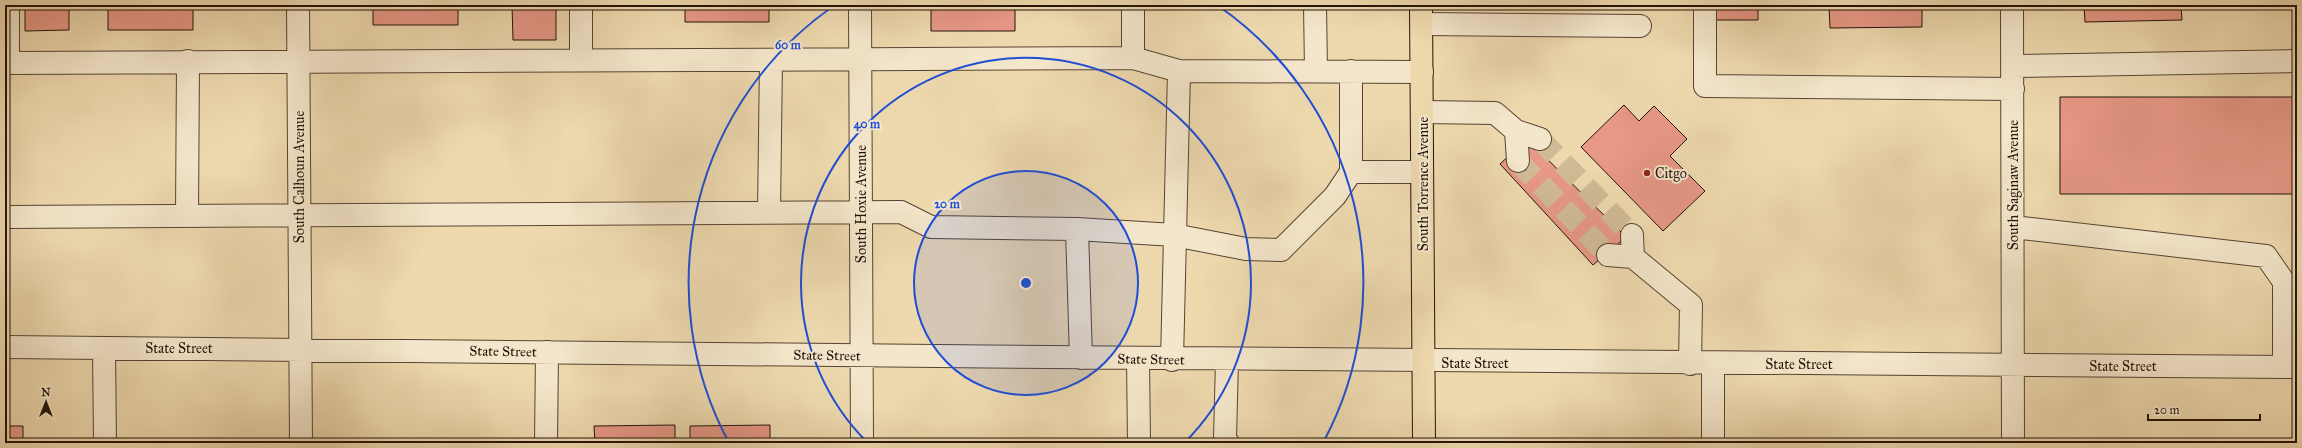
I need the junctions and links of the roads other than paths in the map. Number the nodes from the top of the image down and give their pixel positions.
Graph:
1 (8, 5) edge
2 (298, 5) edge
3 (581, 5) edge
4 (860, 5) edge
5 (1133, 5) edge
6 (1315, 5) edge
7 (1705, 5) edge
8 (2012, 5) edge
9 (1421, 14) edge
10 (1640, 26) dead end
11 (1133, 58) junction
12 (860, 59) junction
13 (581, 60) junction
14 (771, 60) junction
15 (188, 61) junction
16 (299, 61) junction
17 (2297, 61) edge
18 (7, 63) edge
19 (2013, 66) junction
20 (1179, 71) junction
21 (1316, 71) junction
22 (1351, 71) junction
23 (1422, 72) junction
24 (2013, 90) junction
25 (1422, 112) junction
26 (1516, 131) junction
27 (1540, 139) tunnel mouth
28 (1518, 161) tunnel mouth
29 (1351, 172) junction
30 (1422, 172) junction
31 (769, 212) junction
32 (861, 212) junction
33 (5, 216) edge
34 (187, 216) junction
35 (300, 216) junction
36 (2013, 227) junction
37 (1078, 229) junction
38 (1174, 236) junction
39 (1632, 236) tunnel mouth
40 (1608, 255) tunnel mouth
41 (1633, 257) junction
42 (5, 347) edge
43 (104, 348) junction
44 (300, 348) junction
45 (547, 352) junction
46 (862, 356) junction
47 (1081, 358) junction
48 (1138, 359) junction
49 (1172, 360) junction
50 (1227, 360) junction
51 (1424, 363) junction
52 (1690, 364) junction
53 (1713, 364) junction
54 (2013, 366) junction
55 (2290, 367) edge
56 (105, 443) edge
57 (301, 443) edge
58 (546, 443) edge
59 (862, 443) edge
60 (1139, 443) edge
61 (1228, 443) edge
62 (1424, 443) edge
63 (1713, 443) edge
64 (2013, 443) edge

1 - 18 street
2 - 16 street, South Calhoun Avenue
3 - 13 street
4 - 12 street, South Hoxie Avenue
5 - 11 street
6 - 21 street
7 - 24 street
8 - 19 street, South Saginaw Avenue
9 - 10 street
9 - 23 main road, South Torrence Avenue
11 - 12 street
11 - 20 street
12 - 14 street
12 - 32 street, South Hoxie Avenue
13 - 14 street
13 - 16 street
14 - 31 street
15 - 16 street
15 - 18 street
15 - 34 street
16 - 35 street, South Calhoun Avenue
17 - 19 street
19 - 24 street, South Saginaw Avenue
20 - 21 street
20 - 38 street
21 - 22 street
22 - 23 street
22 - 29 street
23 - 25 main road, South Torrence Avenue
24 - 36 street, South Saginaw Avenue
25 - 26 street
25 - 30 main road, South Torrence Avenue
26 - 27 street
26 - 28 street
29 - 30 street
29 - 38 street
30 - 51 main road, South Torrence Avenue
31 - 32 street
31 - 35 street
32 - 37 street
32 - 46 street, South Hoxie Avenue
33 - 34 street
34 - 35 street
35 - 44 street, South Calhoun Avenue
36 - 54 street, South Saginaw Avenue
36 - 55 street
37 - 38 street
37 - 47 street
38 - 49 street
39 - 41 street
40 - 41 street
41 - 52 street
42 - 43 street, State Street
43 - 44 street, State Street
43 - 56 street
44 - 45 street, State Street
44 - 57 street, South Calhoun Avenue
45 - 46 street, State Street
45 - 58 street
46 - 47 street, State Street
46 - 59 street, South Hoxie Avenue
47 - 48 street, State Street
48 - 49 street, State Street
48 - 60 street
49 - 50 street, State Street
50 - 51 street, State Street
50 - 61 street
51 - 52 street, State Street
51 - 62 main road, South Torrence Avenue
52 - 53 street, State Street
53 - 54 street, State Street
53 - 63 street
54 - 55 street, State Street
54 - 64 street, South Saginaw Avenue

